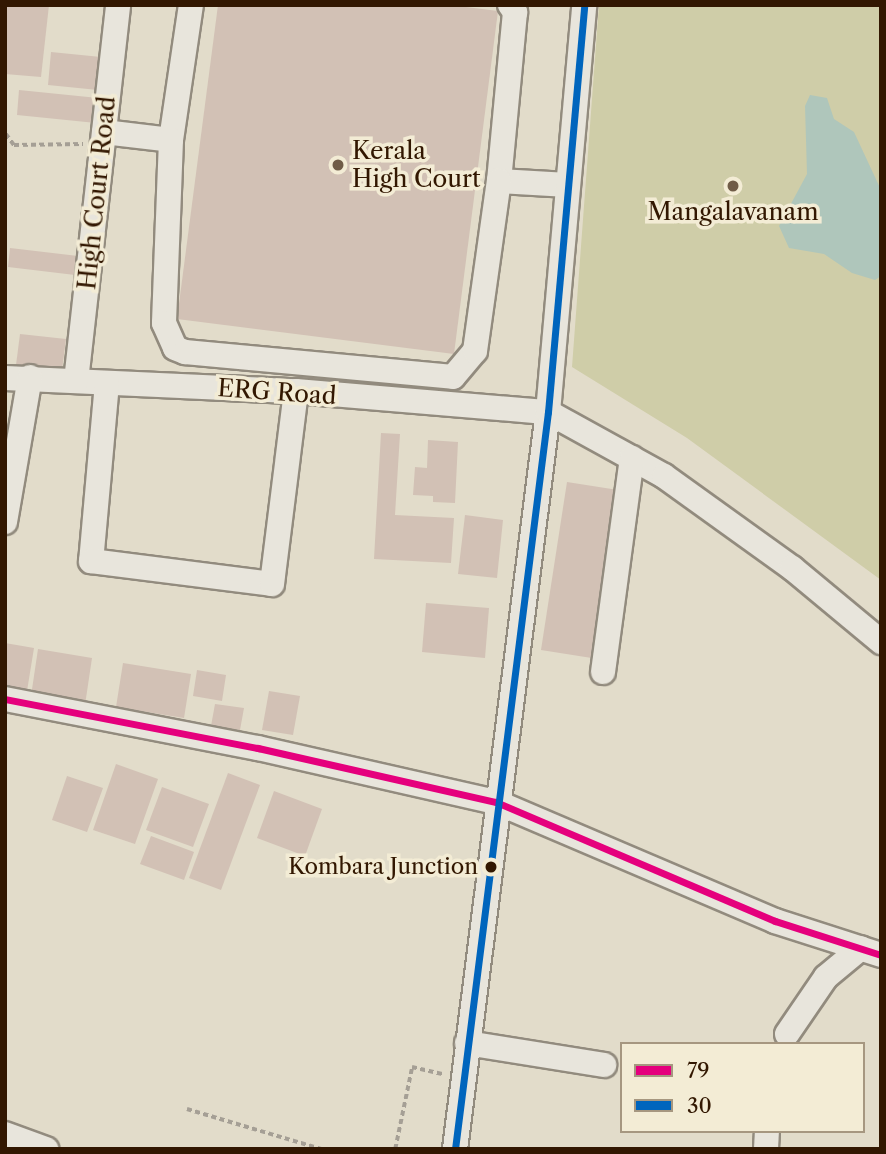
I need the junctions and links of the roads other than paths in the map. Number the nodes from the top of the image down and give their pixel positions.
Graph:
1 (118, 5) edge
2 (191, 5) edge
3 (510, 5) edge
4 (584, 5) edge
5 (103, 138) junction
6 (171, 140) junction
7 (499, 181) junction
8 (568, 185) junction
9 (5, 377) edge
10 (30, 377) junction
11 (76, 381) junction
12 (107, 383) junction
13 (296, 391) junction
14 (548, 412) junction
15 (632, 458) junction
16 (5, 522) edge
17 (881, 642) edge
18 (603, 672) dead end
19 (5, 699) edge
20 (496, 802) junction
21 (871, 951) edge
22 (787, 1034) dead end
23 (467, 1043) junction
24 (604, 1065) dead end
25 (5, 1134) edge
26 (46, 1149) edge
27 (455, 1149) edge

1 - 5 street, High Court Road
2 - 6 street
3 - 7 street
4 - 8 street
5 - 6 street
5 - 11 street, High Court Road
6 - 7 street
7 - 8 street
8 - 14 street
9 - 10 street, ERG Road
10 - 11 street, ERG Road
10 - 16 street
11 - 12 street, ERG Road
12 - 13 street, ERG Road
12 - 13 street
13 - 14 street, ERG Road
14 - 15 street
14 - 20 street
15 - 17 street
15 - 18 street
19 - 20 street
20 - 21 street
20 - 23 street
21 - 22 street
23 - 24 street
23 - 27 street
25 - 26 street

